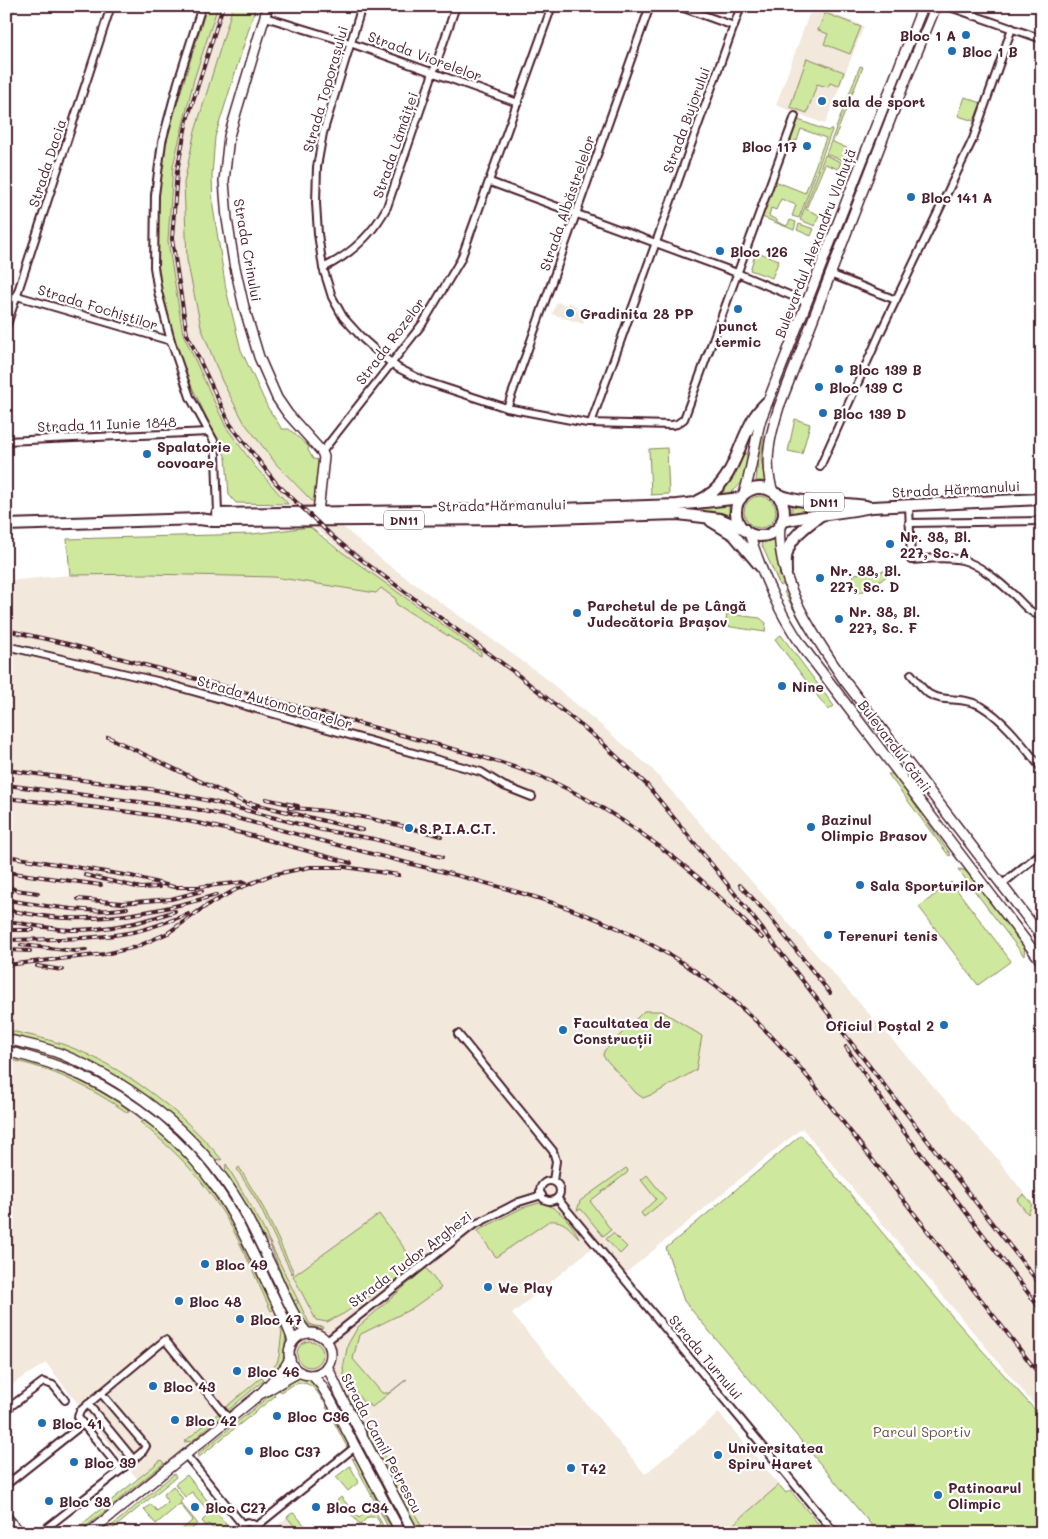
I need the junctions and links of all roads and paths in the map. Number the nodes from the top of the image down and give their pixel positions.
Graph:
1 (10, 6) edge
2 (111, 6) edge
3 (202, 6) edge
4 (268, 6) edge
5 (362, 6) edge
6 (456, 6) edge
7 (552, 6) edge
8 (650, 6) edge
9 (678, 6) edge
10 (741, 6) edge
11 (923, 6) edge
12 (936, 6) edge
13 (947, 6) edge
14 (965, 6) edge
15 (974, 15) junction
16 (265, 17) junction
17 (6, 18) edge
18 (734, 26) junction
19 (1012, 28) junction
20 (1042, 39) edge
21 (350, 43) junction
22 (433, 73) junction
23 (518, 103) junction
24 (795, 116) dead end
25 (490, 182) junction
26 (577, 214) junction
27 (656, 243) junction
28 (323, 268) junction
29 (737, 273) junction
30 (830, 274) junction
31 (17, 296) junction
32 (896, 300) junction
33 (806, 302) junction
34 (6, 328) edge
35 (171, 342) junction
36 (391, 363) junction
37 (767, 402) junction
38 (507, 408) junction
39 (591, 423) junction
40 (209, 432) junction
41 (6, 441) edge
42 (322, 452) junction
43 (820, 467) dead end
44 (774, 493) junction
45 (743, 496) junction
46 (1042, 499) edge
47 (688, 504) junction
48 (908, 505) junction
49 (872, 507) junction
50 (318, 512) junction
51 (218, 514) junction
52 (822, 514) junction
53 (703, 516) junction
54 (199, 519) junction
55 (1042, 521) edge
56 (909, 522) junction
57 (781, 523) junction
58 (6, 525) edge
59 (747, 531) junction
60 (760, 566) junction
61 (786, 572) junction
62 (1042, 616) edge
63 (6, 646) edge
64 (911, 674) dead end
65 (1042, 769) edge
66 (532, 798) dead end
67 (1042, 852) edge
68 (1001, 885) junction
69 (1042, 937) edge
70 (1042, 962) edge
71 (458, 1034) dead end
72 (6, 1039) edge
73 (6, 1051) edge
74 (553, 1181) junction
75 (542, 1195) junction
76 (557, 1198) junction
77 (307, 1333) junction
78 (293, 1341) junction
79 (327, 1341) junction
80 (290, 1360) junction
81 (327, 1366) junction
82 (300, 1372) junction
83 (312, 1375) junction
84 (101, 1393) junction
85 (260, 1394) junction
86 (65, 1400) dead end
87 (88, 1404) junction
88 (6, 1406) edge
89 (229, 1419) junction
90 (83, 1424) junction
91 (355, 1447) junction
92 (186, 1454) junction
93 (133, 1459) junction
94 (121, 1470) junction
95 (6, 1485) edge
96 (6, 1514) edge
97 (242, 1524) junction
98 (257, 1526) junction
99 (22, 1533) edge
100 (40, 1533) edge
101 (89, 1533) edge
102 (238, 1533) edge
103 (259, 1533) edge
104 (401, 1533) edge
105 (414, 1533) edge
106 (835, 1533) edge

1 - 17 street
2 - 31 street, Strada Dacia
3 - 35 street
4 - 16 street, Strada Crinului
5 - 21 street, Strada Toporașului
6 - 22 street, Strada Lămâiței
7 - 23 street, Strada Rozelor
8 - 26 street, Strada Albăstrelelor
9 - 18 street
10 - 18 street, Strada Bujorului
11 - 33 street, Bulevardul Alexandru Vlahuță
12 - 30 street, Bulevardul Alexandru Vlahuță
13 - 15 street
14 - 15 street
15 - 19 street
16 - 21 street, Strada Viorelelor
16 - 42 street, Strada Crinului
18 - 27 street, Strada Bujorului
19 - 20 street
19 - 32 street
21 - 22 street, Strada Viorelelor
21 - 28 street, Strada Toporașului
22 - 23 street, Strada Viorelelor
22 - 28 street, Strada Lămâiței
23 - 25 street, Strada Rozelor
24 - 29 street
25 - 26 street
25 - 36 street, Strada Rozelor
26 - 27 street
26 - 38 street, Strada Albăstrelelor
27 - 29 street
27 - 39 street, Strada Bujorului
28 - 36 street, Strada Toporașului
29 - 33 street
29 - 39 street, Strada Toporașului
30 - 32 street
30 - 44 street, Bulevardul Alexandru Vlahuță
31 - 34 street, Strada Dacia
31 - 35 street, Strada Fochiștilor
32 - 43 street
33 - 37 street, Bulevardul Alexandru Vlahuță
35 - 40 street
36 - 38 street, Strada Toporașului
36 - 42 street, Strada Rozelor
37 - 45 street, Bulevardul Alexandru Vlahuță
37 - 47 main road
38 - 39 street, Strada Toporașului
40 - 41 street, Strada 11 Iunie 1848
40 - 51 street
42 - 50 street
44 - 45 main road
44 - 49 main road, Strada Hărmanului / DN11
44 - 57 main road
45 - 47 main road, Strada Hărmanului / DN11
45 - 59 main road
46 - 48 main road, Strada Hărmanului / DN11
47 - 50 main road, Strada Hărmanului / DN11
48 - 49 main road, Strada Hărmanului / DN11
48 - 56 street
49 - 52 main road, Strada Hărmanului / DN11
50 - 51 main road, Strada Hărmanului / DN11
51 - 54 main road, Strada Hărmanului / DN11
52 - 57 main road, Strada Hărmanului / DN11
52 - 61 main road
53 - 54 main road, Strada Hărmanului / DN11
53 - 59 main road, Strada Hărmanului / DN11
53 - 60 main road
54 - 58 main road, Strada Hărmanului / DN11
55 - 56 street
56 - 62 street
57 - 59 main road
57 - 61 street, Bulevardul Gării
59 - 60 street, Bulevardul Gării
60 - 70 street, Bulevardul Gării
61 - 68 street, Bulevardul Gării
63 - 66 street, Strada Automotoarelor
64 - 65 street
67 - 68 street
68 - 69 street, Bulevardul Gării
71 - 74 street
72 - 77 street
73 - 78 street
74 - 75 street
74 - 76 street
75 - 76 street
75 - 79 street, Strada Tudor Arghezi
76 - 106 street, Strada Turnului
77 - 78 street
77 - 79 street
78 - 80 street
79 - 81 street, Strada Camil Petrescu
80 - 82 street
80 - 85 street
81 - 83 street, Strada Camil Petrescu
81 - 105 street, Strada Camil Petrescu
82 - 83 street
82 - 85 street
83 - 91 street, Strada Camil Petrescu
84 - 87 street
84 - 89 street
84 - 93 street
85 - 89 street
86 - 88 street
87 - 90 street
87 - 93 street
89 - 92 street
90 - 94 street
90 - 95 street
91 - 98 street
91 - 104 street, Strada Camil Petrescu
92 - 97 street
92 - 101 street
93 - 94 street
94 - 100 street
96 - 99 street
97 - 98 street
97 - 102 street
98 - 103 street

